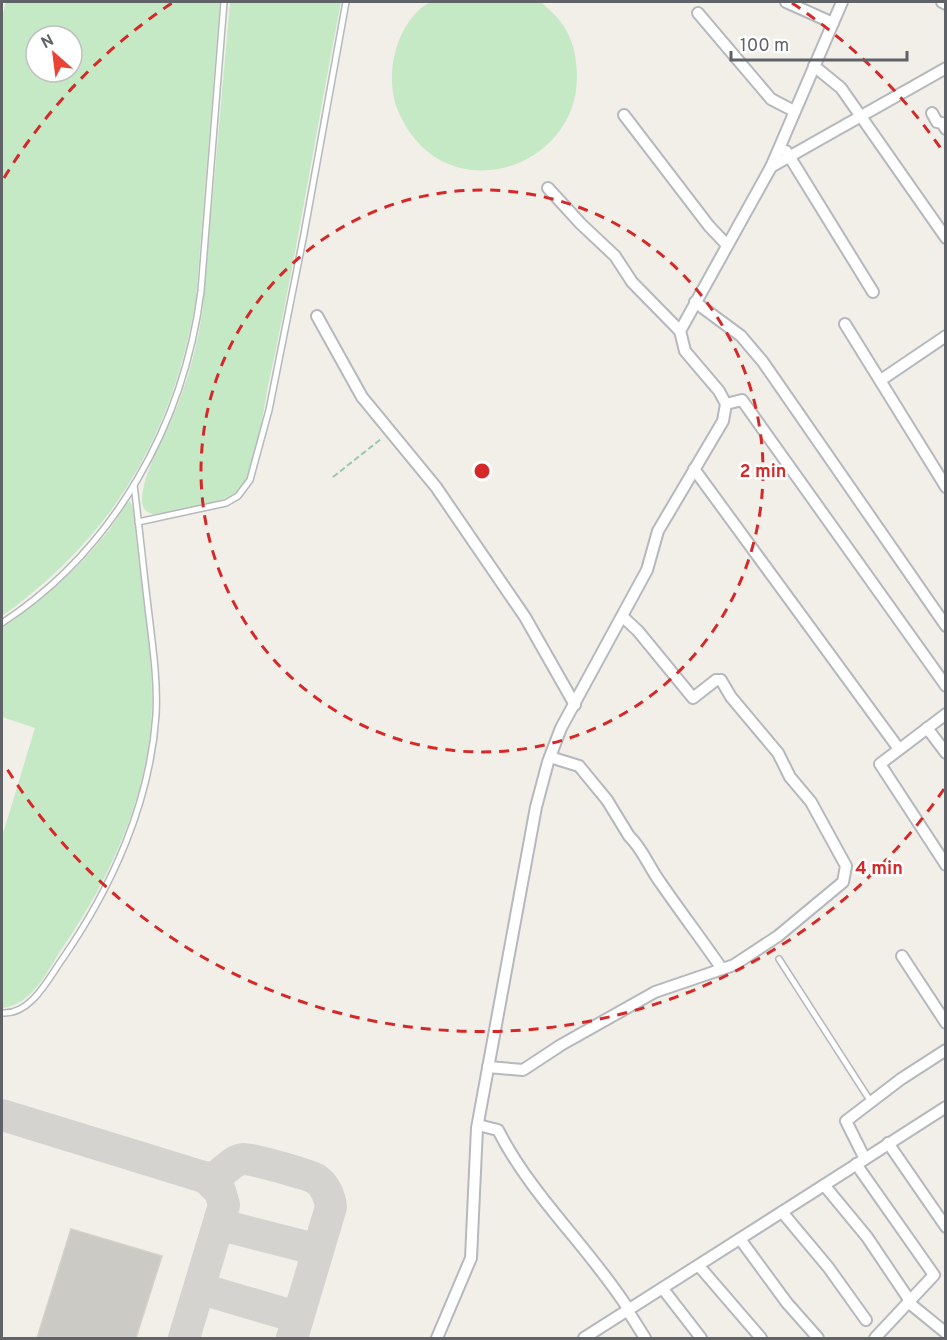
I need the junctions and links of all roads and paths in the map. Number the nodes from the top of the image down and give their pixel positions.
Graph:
1 (224, 2) edge
2 (346, 2) edge
3 (787, 2) edge
4 (842, 2) edge
5 (698, 13) dead end
6 (833, 23) junction
7 (814, 66) junction
8 (945, 68) edge
9 (794, 111) junction
10 (932, 113) dead end
11 (624, 115) dead end
12 (861, 116) junction
13 (945, 129) edge
14 (781, 143) junction
15 (789, 157) junction
16 (771, 167) junction
17 (549, 188) dead end
18 (945, 238) edge
19 (727, 245) junction
20 (873, 292) dead end
21 (695, 302) junction
22 (317, 316) dead end
23 (845, 324) dead end
24 (680, 331) junction
25 (945, 336) edge
26 (881, 380) junction
27 (726, 404) junction
28 (391, 432) junction
29 (694, 469) junction
30 (333, 477) dead end
31 (134, 485) junction
32 (945, 487) edge
33 (138, 522) junction
34 (623, 617) junction
35 (2, 623) edge
36 (945, 626) edge
37 (945, 686) edge
38 (575, 705) junction
39 (945, 714) edge
40 (927, 728) junction
41 (899, 749) junction
42 (945, 753) edge
43 (550, 756) junction
44 (945, 865) edge
45 (902, 956) dead end
46 (778, 959) dead end
47 (722, 969) junction
48 (2, 1013) edge
49 (945, 1023) edge
50 (945, 1050) edge
51 (488, 1067) junction
52 (871, 1102) junction
53 (945, 1107) edge
54 (478, 1125) junction
55 (888, 1143) junction
56 (860, 1162) junction
57 (824, 1185) junction
58 (782, 1212) junction
59 (945, 1227) edge
60 (740, 1239) junction
61 (699, 1266) junction
62 (663, 1289) junction
63 (909, 1301) junction
64 (629, 1311) junction
65 (866, 1320) dead end
66 (945, 1333) edge
67 (589, 1337) edge
68 (437, 1338) edge
69 (645, 1338) edge
70 (701, 1338) edge
71 (761, 1338) edge
72 (818, 1338) edge
73 (876, 1338) edge

1 - 31 lane
2 - 33 lane
3 - 6 street
4 - 6 street
5 - 9 street
6 - 7 street
7 - 9 street
7 - 12 street
8 - 12 street
9 - 14 street
10 - 13 street
11 - 19 street
12 - 15 street
12 - 18 street
14 - 15 street
14 - 16 street
15 - 16 street
15 - 20 street
16 - 19 street
17 - 24 street
19 - 21 street
21 - 24 street
21 - 36 street
22 - 28 street
23 - 26 street
24 - 27 street
25 - 26 street
26 - 32 street
27 - 29 street
27 - 37 street
28 - 30 path
28 - 38 street
29 - 34 street
29 - 41 street
31 - 33 lane
31 - 35 lane
33 - 48 lane
34 - 38 street
34 - 47 street
38 - 43 street
39 - 40 street
40 - 41 street
40 - 42 street
41 - 44 street
43 - 47 street
43 - 51 street
45 - 49 street
46 - 52 lane
47 - 51 street
50 - 52 street
51 - 54 street
52 - 56 street
53 - 55 street
54 - 64 street
54 - 68 street
55 - 56 street
55 - 59 street
56 - 57 street
56 - 63 street
57 - 58 street
57 - 63 street
58 - 60 street
58 - 65 street
60 - 61 street
60 - 72 street
61 - 62 street
61 - 71 street
62 - 64 street
62 - 70 street
63 - 66 street
63 - 73 street
64 - 67 street
64 - 69 street

